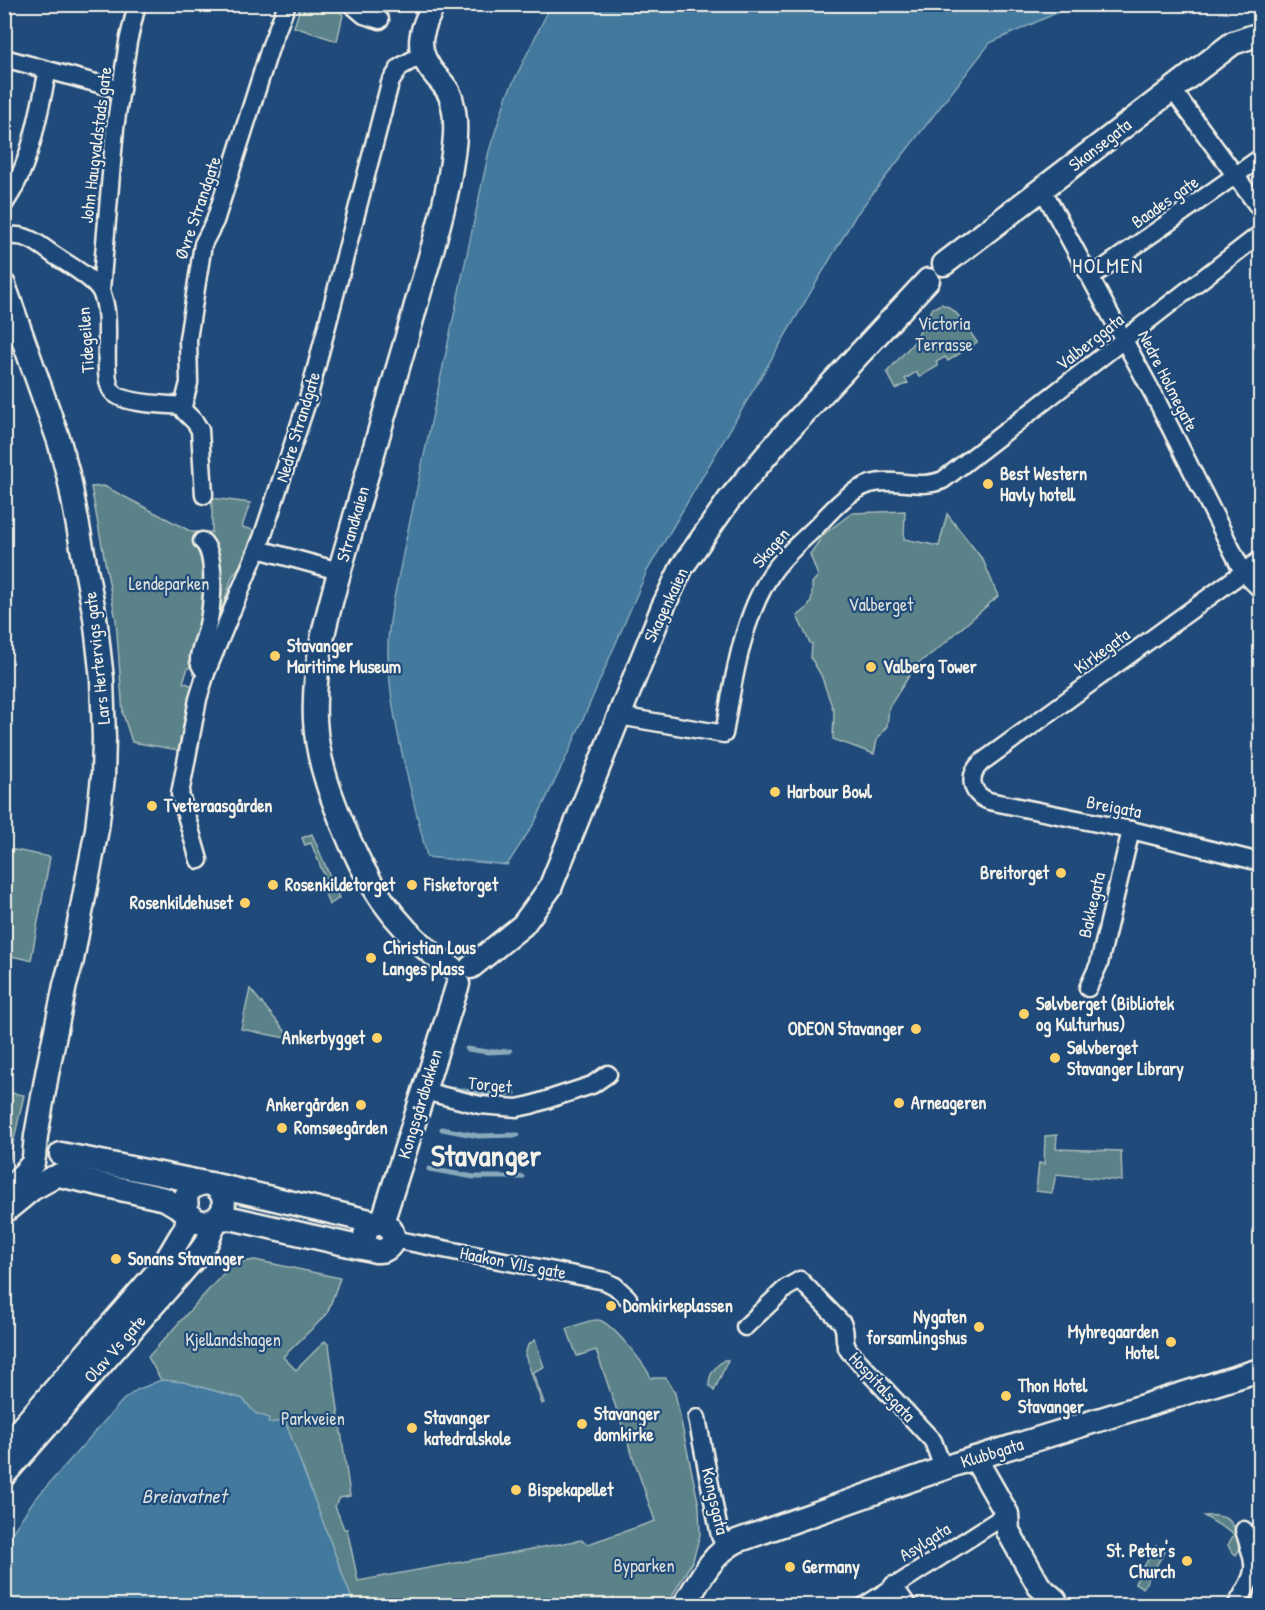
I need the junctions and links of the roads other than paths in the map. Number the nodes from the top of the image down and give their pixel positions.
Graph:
1 (137, 4) edge
2 (286, 4) edge
3 (351, 4) edge
4 (434, 4) edge
5 (380, 20) dead end
6 (1260, 34) edge
7 (423, 54) junction
8 (4, 58) edge
9 (48, 70) junction
10 (1172, 89) junction
11 (121, 90) junction
12 (1260, 158) edge
13 (1236, 175) junction
14 (1043, 190) junction
15 (5, 203) edge
16 (1260, 209) edge
17 (1260, 234) edge
18 (4, 237) edge
19 (944, 264) joint
20 (1091, 277) junction
21 (4, 285) edge
22 (100, 290) junction
23 (1124, 340) junction
24 (183, 406) junction
25 (943, 480) joint
26 (204, 495) dead end
27 (202, 542) dead end
28 (258, 549) junction
29 (1260, 560) edge
30 (339, 571) junction
31 (1243, 572) junction
32 (1260, 589) edge
33 (206, 674) junction
34 (619, 716) junction
35 (972, 779) joint
36 (1131, 830) junction
37 (199, 860) dead end
38 (1260, 862) edge
39 (460, 973) junction
40 (1088, 988) dead end
41 (47, 1074) junction
42 (608, 1074) dead end
43 (424, 1091) junction
44 (33, 1160) junction
45 (57, 1164) junction
46 (208, 1184) junction
47 (4, 1196) edge
48 (4, 1212) edge
49 (187, 1212) junction
50 (217, 1218) junction
51 (382, 1234) junction
52 (628, 1298) dead end
53 (745, 1327) dead end
54 (1260, 1370) edge
55 (698, 1418) dead end
56 (4, 1448) edge
57 (975, 1458) junction
58 (943, 1468) junction
59 (4, 1474) edge
60 (1007, 1514) junction
61 (1244, 1530) dead end
62 (727, 1546) junction
63 (893, 1585) junction
64 (1053, 1604) edge
65 (684, 1605) edge
66 (864, 1605) edge
67 (908, 1605) edge
68 (1236, 1605) edge

1 - 11 street, John Haugvaldstads gate
2 - 24 street, Øvre Strandgate
3 - 5 street
4 - 7 street
6 - 10 street, Skansegata
7 - 28 street, Nedre Strandgate
7 - 30 street, Strandkaien
8 - 9 street
9 - 11 street
9 - 15 street
10 - 13 street
10 - 14 street, Skansegata
11 - 22 street, John Haugvaldstads gate
12 - 13 street, Baades gate
13 - 16 street
13 - 20 street, Baades gate
14 - 19 street, Skansegata
14 - 20 street, Nedre Holmegate
17 - 23 street, Valberggata
18 - 22 street, Tidegeilen
19 - 34 street, Skagenkaien
20 - 23 street, Nedre Holmegate
21 - 41 street, Lars Hertervigs gate
22 - 24 street, Tidegeilen
23 - 25 street, Valberggata
23 - 31 street, Nedre Holmegate
24 - 26 street
25 - 34 street, Skagen
27 - 33 street
28 - 30 street
28 - 33 street, Nedre Strandgate
29 - 31 street, Kirkegata
30 - 39 street, Strandkaien
31 - 32 street, Nedre Holmegate
31 - 35 street, Kirkegata
33 - 37 street, Nedre Strandgate
34 - 39 street, Skagenkaien
35 - 36 street, Breigata
36 - 38 street, Breigata
36 - 40 street, Bakkegata
39 - 43 street, Kongsgårdbakken
41 - 44 street, Lars Hertervigs gate
41 - 45 street, Lars Hertervigs gate
42 - 43 street, Torget
43 - 51 street, Kongsgårdbakken
44 - 45 street
44 - 47 street
45 - 46 street, Haakon VIIs gate
45 - 48 street
45 - 49 street
46 - 49 street
46 - 50 street
46 - 51 street, Haakon VIIs gate
49 - 50 street
49 - 56 street, Olav Vs gate
50 - 51 street, Haakon VIIs gate
50 - 59 street, Olav Vs gate
51 - 52 street, Haakon VIIs gate
53 - 58 street, Hospitalsgata
54 - 57 street, Klubbgata
55 - 62 street, Kongsgata
57 - 58 street, Klubbgata
57 - 60 street
58 - 62 street, Klubbgata
60 - 63 street, Asylgata
60 - 64 street
61 - 68 street
62 - 65 street, Kongsgata
63 - 66 street, Asylgata
63 - 67 street

